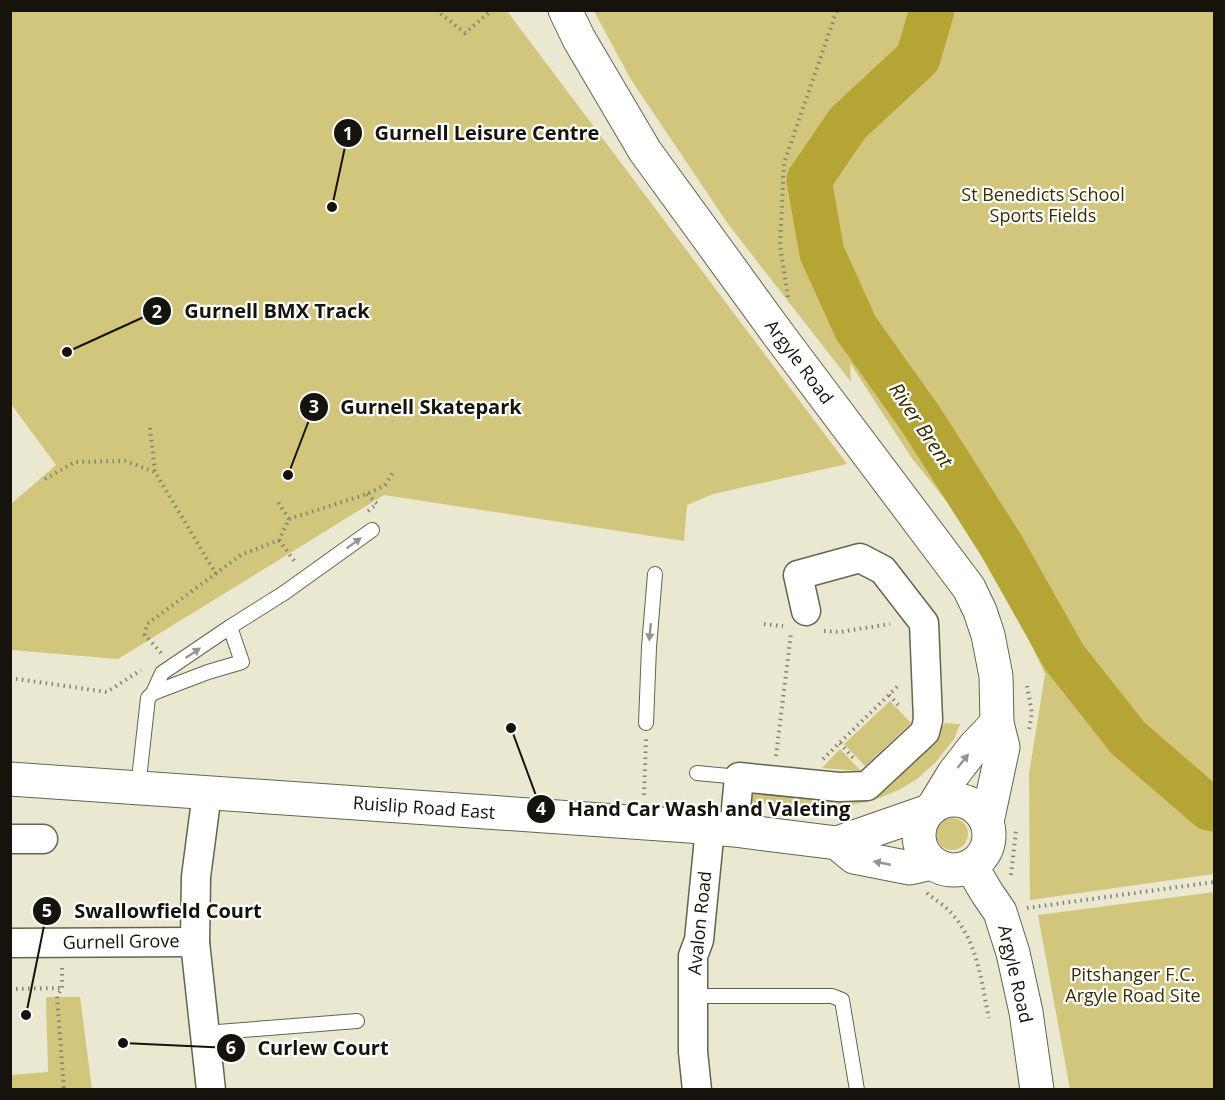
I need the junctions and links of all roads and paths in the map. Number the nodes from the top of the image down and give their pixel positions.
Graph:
1 (436, 10) edge
2 (492, 10) edge
3 (565, 10) edge
4 (837, 10) edge
5 (788, 299) dead end
6 (150, 428) dead end
7 (394, 471) dead end
8 (155, 472) junction
9 (45, 479) dead end
10 (367, 494) junction
11 (278, 502) dead end
12 (377, 504) dead end
13 (289, 519) junction
14 (372, 530) dead end
15 (279, 540) junction
16 (295, 562) dead end
17 (216, 574) junction
18 (655, 574) dead end
19 (921, 618) junction
20 (764, 624) dead end
21 (802, 625) junction
22 (230, 627) junction
23 (163, 655) dead end
24 (926, 659) junction
25 (10, 678) edge
26 (107, 692) dead end
27 (153, 693) junction
28 (646, 723) joint
29 (997, 723) junction
30 (697, 773) dead end
31 (739, 777) junction
32 (10, 779) edge
33 (786, 782) junction
34 (138, 788) junction
35 (207, 794) junction
36 (644, 801) dead end
37 (930, 808) junction
38 (987, 822) junction
39 (722, 829) junction
40 (10, 839) edge
41 (43, 839) dead end
42 (837, 843) junction
43 (932, 863) junction
44 (971, 866) junction
45 (1215, 882) edge
46 (1018, 910) dead end
47 (195, 942) junction
48 (10, 943) edge
49 (62, 943) junction
50 (983, 957) dead end
51 (986, 968) dead end
52 (978, 970) junction
53 (62, 987) junction
54 (10, 989) edge
55 (693, 996) junction
56 (989, 1018) dead end
57 (357, 1021) dead end
58 (205, 1034) junction
59 (64, 1089) edge
60 (211, 1089) edge
61 (697, 1089) edge
62 (857, 1089) edge
63 (1037, 1089) edge

1 - 2 path
3 - 29 main road, Argyle Road
4 - 5 path
6 - 8 path
7 - 10 path
8 - 9 path
8 - 17 path
10 - 12 path
10 - 13 path
11 - 13 path
13 - 15 path
22 -> 14 lane
15 - 16 path
15 - 17 path
17 - 23 path
18 -> 28 lane
19 - 21 path
19 - 21 street
19 - 24 street
20 - 21 path
21 - 33 path
27 -> 22 lane
22 - 27 lane
24 - 33 path
24 - 33 street
25 - 26 path
27 - 34 lane
28 - 36 path
37 -> 29 main road
29 - 38 main road, Argyle Road
30 - 31 lane
31 - 33 street
31 - 39 street, Avalon Road
32 - 34 main road, Ruislip Road East
34 - 35 main road, Ruislip Road East
35 - 39 main road, Ruislip Road East
35 - 47 street, Gurnell Grove
37 - 38 main road
37 - 42 main road, Ruislip Road East
37 - 43 main road
38 - 44 main road
39 - 42 main road, Ruislip Road East
39 - 55 street, Avalon Road
40 - 41 street
43 -> 42 main road, Ruislip Road East
43 - 44 main road
44 - 63 main road, Argyle Road
45 - 46 path
47 - 49 street, Gurnell Grove
47 - 58 street, Gurnell Grove
48 - 49 street, Gurnell Grove
49 - 53 path
50 - 52 path
51 - 52 path
52 - 56 path
53 - 54 path
53 - 59 path
55 - 61 street, Avalon Road
55 - 62 lane
57 - 58 lane
58 - 60 street, Gurnell Grove

